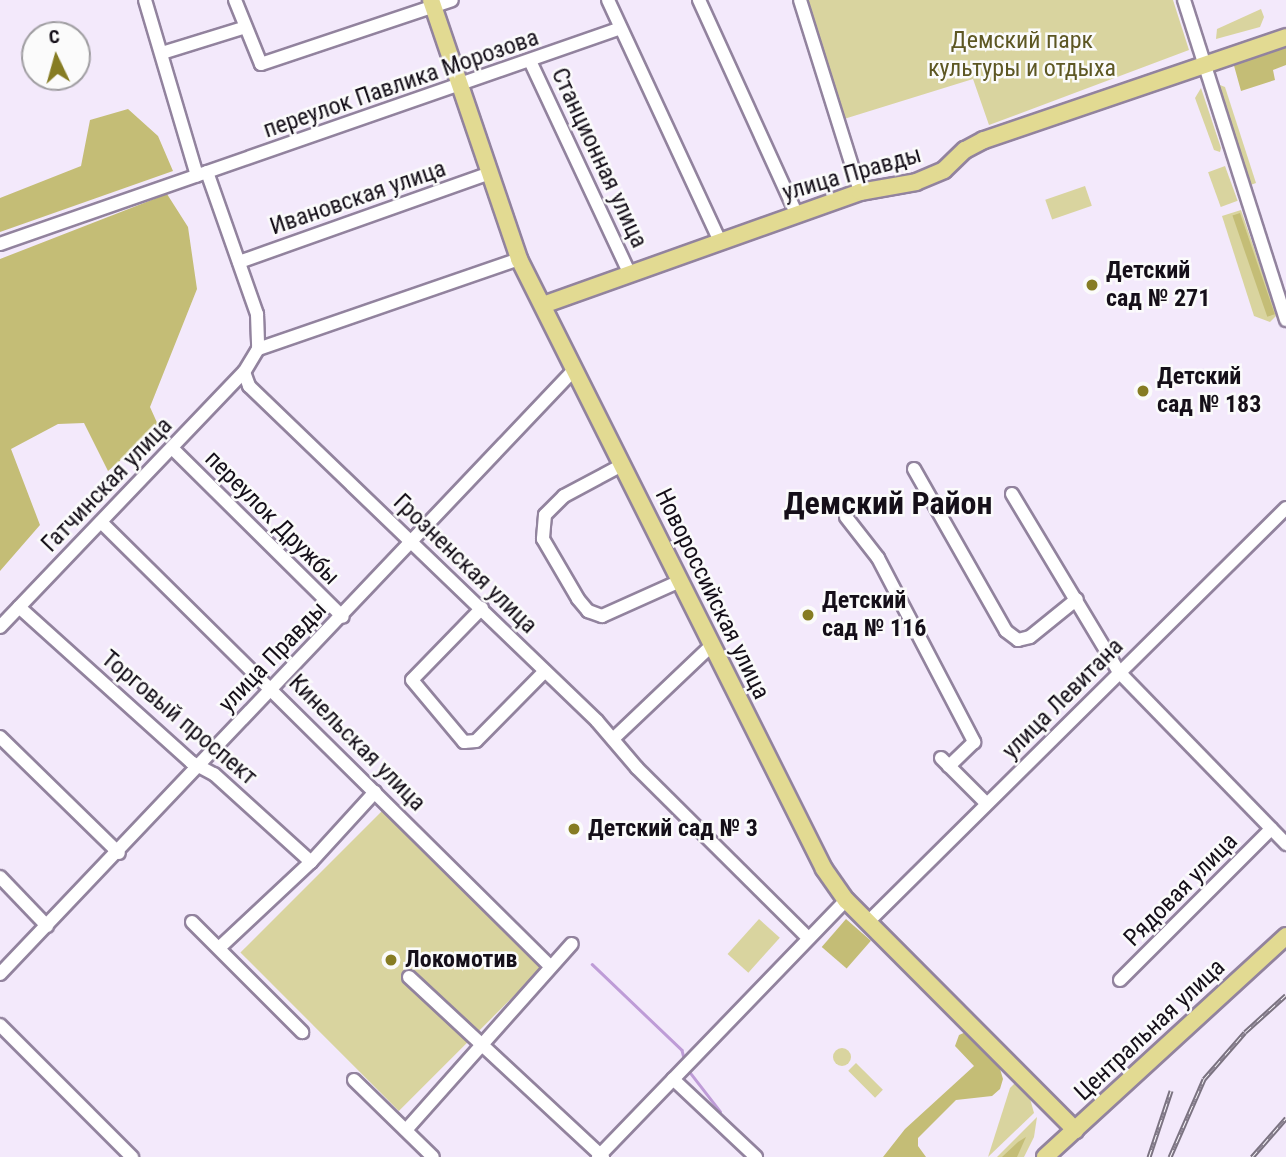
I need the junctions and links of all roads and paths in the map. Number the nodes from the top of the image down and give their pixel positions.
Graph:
1 (145, 0) edge
2 (235, 0) edge
3 (452, 0) edge
4 (608, 0) edge
5 (699, 0) edge
6 (800, 0) edge
7 (1184, 0) edge
8 (432, 3) edge
9 (243, 28) junction
10 (618, 29) junction
11 (1286, 37) edge
12 (162, 54) junction
13 (531, 62) junction
14 (1203, 66) junction
15 (461, 86) junction
16 (490, 173) junction
17 (202, 174) junction
18 (860, 192) junction
19 (796, 213) junction
20 (719, 240) junction
21 (0, 244) edge
22 (519, 259) junction
23 (239, 262) junction
24 (629, 272) junction
25 (543, 305) junction
26 (1286, 320) edge
27 (258, 349) junction
28 (575, 369) junction
29 (244, 372) junction
30 (172, 448) junction
31 (622, 465) junction
32 (914, 469) dead end
33 (1012, 494) dead end
34 (1286, 508) edge
35 (846, 517) dead end
36 (101, 522) junction
37 (413, 543) junction
38 (680, 581) junction
39 (1077, 599) junction
40 (19, 607) junction
41 (482, 608) junction
42 (343, 617) junction
43 (0, 627) edge
44 (712, 645) junction
45 (545, 671) junction
46 (1119, 672) junction
47 (274, 689) junction
48 (0, 737) edge
49 (613, 739) junction
50 (200, 766) junction
51 (374, 792) junction
52 (986, 803) junction
53 (1271, 829) junction
54 (1286, 844) edge
55 (119, 853) junction
56 (312, 862) junction
57 (0, 877) edge
58 (846, 900) junction
59 (869, 920) junction
60 (192, 922) dead end
61 (47, 926) junction
62 (1286, 936) edge
63 (808, 938) junction
64 (572, 944) dead end
65 (219, 948) junction
66 (550, 966) junction
67 (0, 974) edge
68 (409, 977) dead end
69 (1121, 980) dead end
70 (0, 1025) edge
71 (302, 1032) dead end
72 (482, 1048) junction
73 (673, 1079) junction
74 (354, 1080) dead end
75 (406, 1130) junction
76 (1075, 1130) junction
77 (600, 1156) edge
78 (132, 1157) edge
79 (433, 1157) edge
80 (756, 1157) edge
81 (1045, 1157) edge

1 - 12 street
2 - 9 street
3 - 8 street
4 - 10 street
5 - 19 street
6 - 18 street
7 - 14 street
8 - 9 street
8 - 15 main road, Новороссийская улица
9 - 12 street
10 - 13 street, переулок Павлика Морозова
10 - 20 street
11 - 14 main road, улица Правды
12 - 17 street
13 - 15 street, переулок Павлика Морозова
13 - 24 street, Станционная улица
14 - 18 main road, улица Правды
14 - 26 street
15 - 16 main road, Новороссийская улица
15 - 17 street, переулок Павлика Морозова
16 - 22 main road, Новороссийская улица
16 - 23 street, Ивановская улица
17 - 21 street, переулок Павлика Морозова
17 - 23 street
18 - 19 main road, улица Правды
19 - 20 main road, улица Правды
20 - 24 main road, улица Правды
22 - 25 main road, Новороссийская улица
22 - 27 street
23 - 27 street
24 - 25 main road, улица Правды
25 - 28 main road, Новороссийская улица
27 - 29 street
28 - 31 main road, Новороссийская улица
28 - 37 street, улица Правды
29 - 30 street, Гатчинская улица
29 - 37 street, Грозненская улица
30 - 36 street, Гатчинская улица
30 - 42 street, переулок Дружбы
31 - 38 main road, Новороссийская улица
31 - 38 street
32 - 39 street
33 - 39 street
34 - 46 street, улица Левитана
35 - 52 street
36 - 40 street, Гатчинская улица
36 - 47 street, Кинельская улица
37 - 41 street, Грозненская улица
37 - 42 street, улица Правды
38 - 44 main road, Новороссийская улица
39 - 46 street
40 - 43 street, Гатчинская улица
40 - 50 street, Торговый проспект
41 - 45 street, Грозненская улица
41 - 45 street
42 - 47 street, улица Правды
44 - 49 street
44 - 58 main road, Новороссийская улица
45 - 49 street, Грозненская улица
46 - 52 street, улица Левитана
46 - 53 street
47 - 50 street, улица Правды
47 - 51 street, Кинельская улица
48 - 55 street
49 - 63 street, Грозненская улица
50 - 55 street, улица Правды
50 - 56 street, Торговый проспект
51 - 56 street
51 - 66 street, Кинельская улица
52 - 59 street, улица Левитана
53 - 54 street
53 - 69 street, Рядовая улица
55 - 61 street, улица Правды
56 - 65 street
57 - 61 street
58 - 59 main road, Новороссийская улица
58 - 63 street
59 - 76 main road, Новороссийская улица
60 - 65 street
61 - 67 street, улица Правды
62 - 76 main road, Центральная улица
63 - 73 street
64 - 66 street
65 - 71 street
66 - 72 street
68 - 72 street
70 - 78 street
72 - 75 street
72 - 77 street
73 - 77 street
73 - 80 street
74 - 75 street
75 - 79 street
76 - 81 main road, Центральная улица

